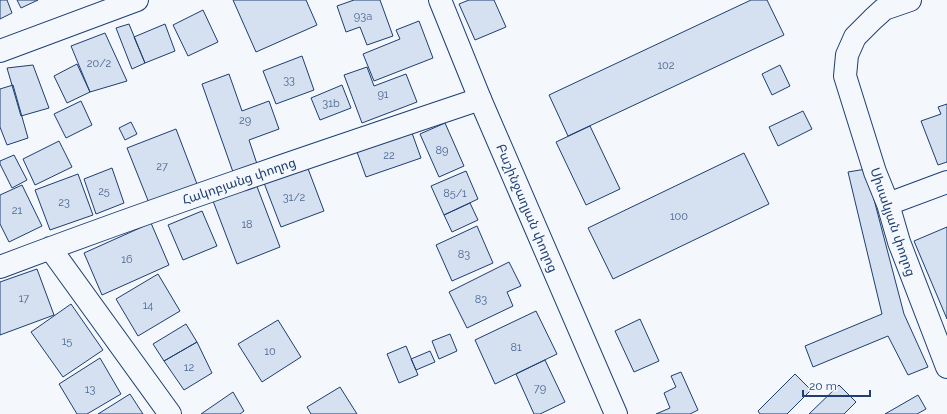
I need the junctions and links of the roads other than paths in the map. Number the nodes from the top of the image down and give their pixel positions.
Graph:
1 (137, 0) edge
2 (440, 0) edge
3 (910, 0) edge
4 (0, 51) edge
5 (480, 99) junction
6 (947, 182) edge
7 (888, 204) junction
8 (50, 248) junction
9 (0, 266) edge
10 (947, 367) edge
11 (170, 414) edge
12 (616, 414) edge

1 - 4 street
2 - 5 street, Բաշինջաղյան փողոց
3 - 7 street, Սիսակյան փողոց
5 - 8 street, Հակոբյանց փողոց
5 - 12 street, Բաշինջաղյան փողոց
6 - 7 street
7 - 10 street, Սիսակյան փողոց
8 - 9 street, Հակոբյանց փողոց
8 - 11 street

